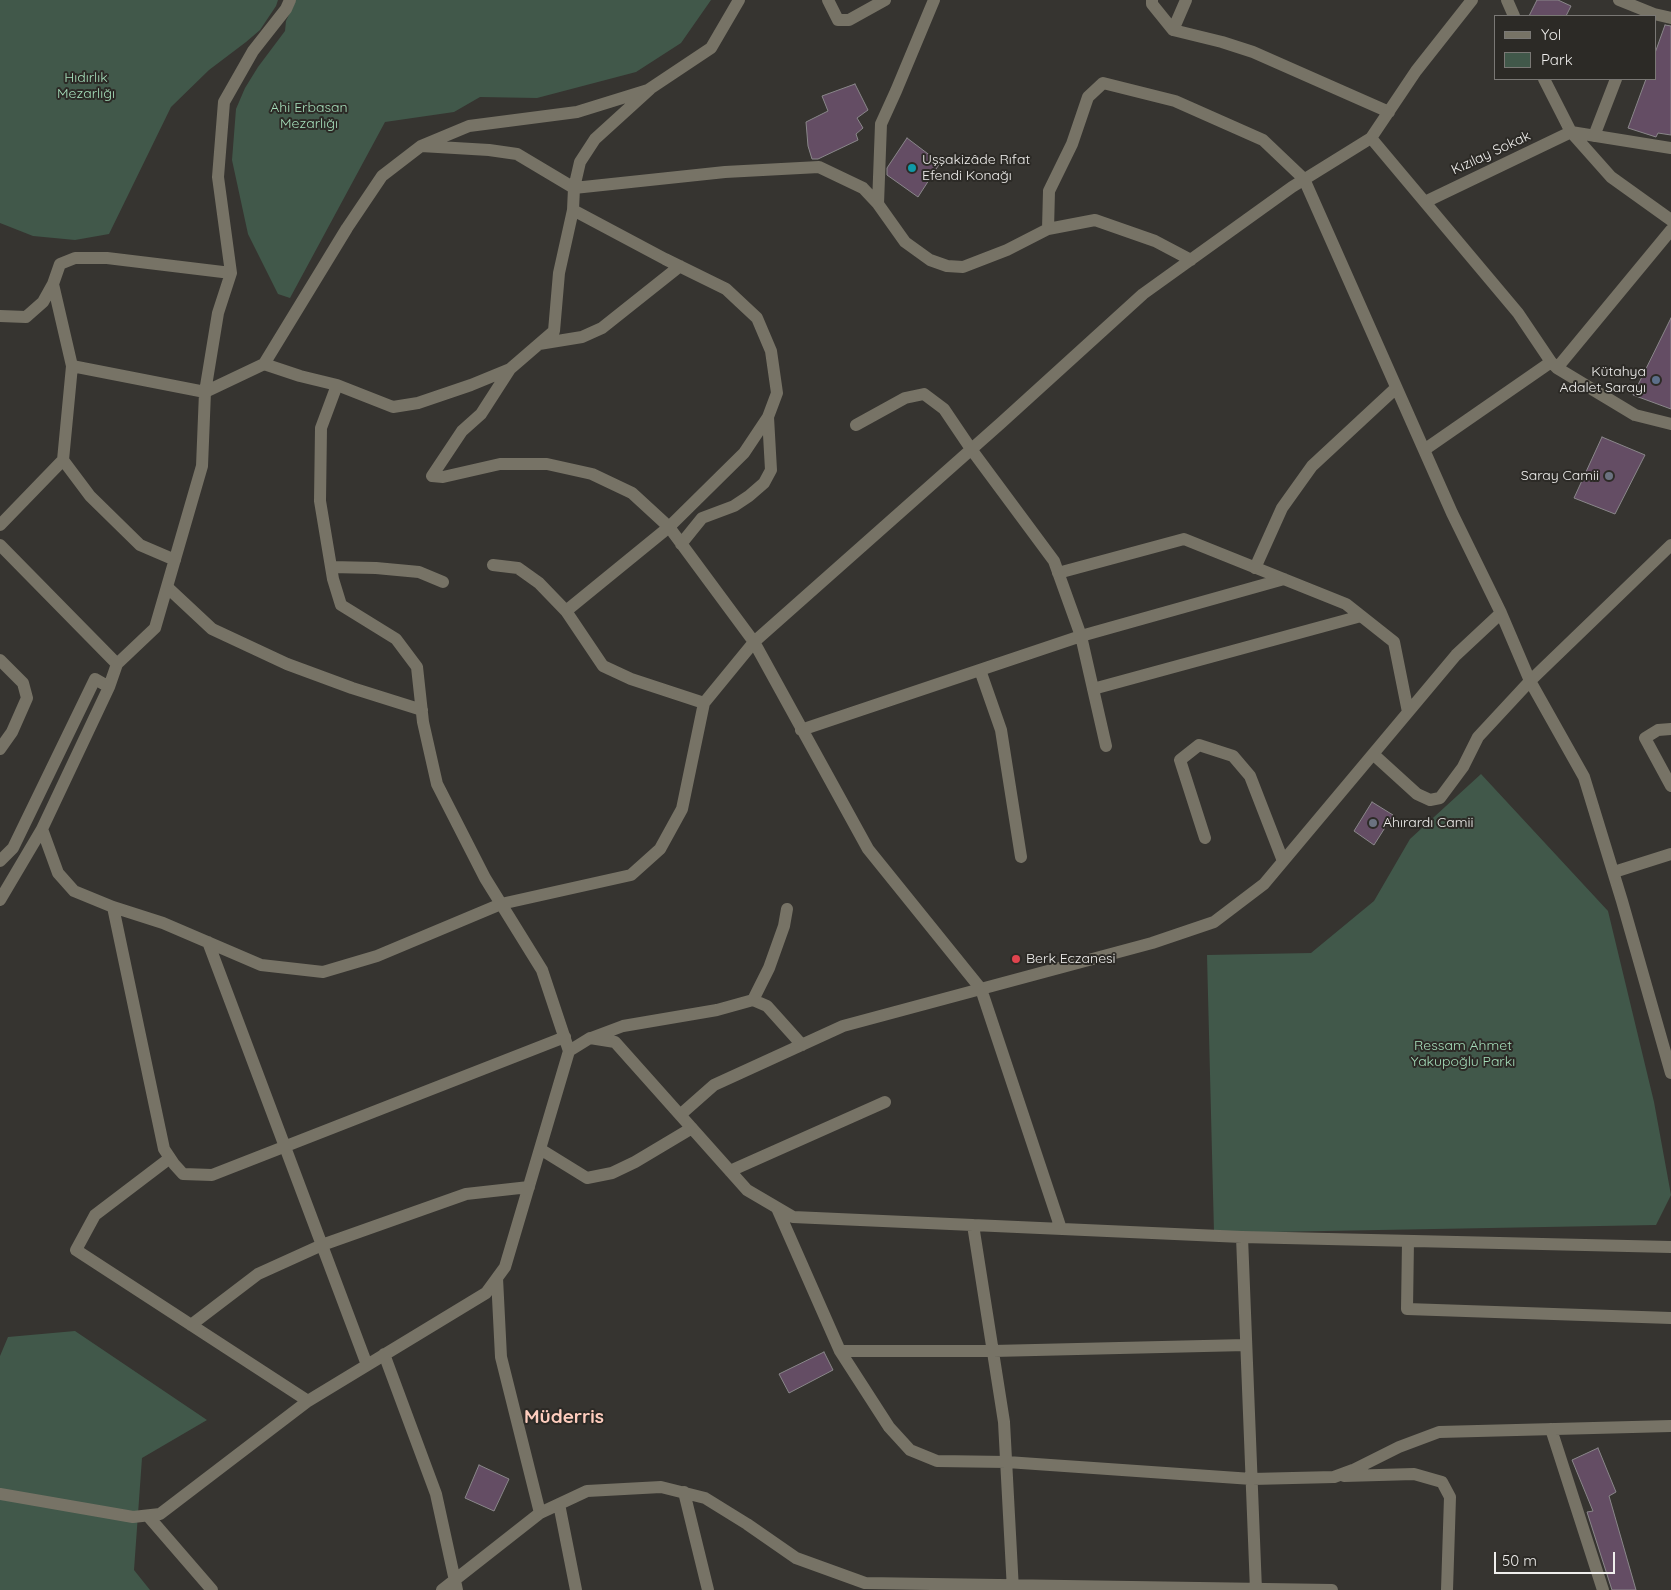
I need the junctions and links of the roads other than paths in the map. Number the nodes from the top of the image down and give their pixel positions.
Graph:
1 (290, 0) edge
2 (738, 0) edge
3 (828, 0) edge
4 (885, 0) edge
5 (934, 0) edge
6 (1152, 0) edge
7 (1186, 0) edge
8 (1472, 0) edge
9 (1507, 0) edge
10 (1619, 0) edge
11 (1640, 8) edge
12 (1514, 15) edge
13 (1671, 18) edge
14 (1172, 30) junction
15 (1545, 80) edge
16 (1616, 80) edge
17 (650, 89) junction
18 (1389, 112) junction
19 (1571, 132) junction
20 (1594, 136) junction
21 (1371, 138) junction
22 (421, 146) junction
23 (1671, 148) edge
24 (1304, 179) junction
25 (574, 188) junction
26 (1425, 202) junction
27 (878, 204) junction
28 (573, 210) junction
29 (1671, 220) edge
30 (1048, 229) junction
31 (1671, 230) edge
32 (1191, 260) junction
33 (680, 266) junction
34 (231, 273) junction
35 (53, 284) junction
36 (0, 316) edge
37 (539, 344) junction
38 (264, 364) junction
39 (1554, 365) junction
40 (72, 366) junction
41 (510, 369) junction
42 (337, 385) junction
43 (1396, 388) junction
44 (205, 392) junction
45 (768, 417) junction
46 (1671, 424) edge
47 (856, 425) dead end
48 (971, 449) junction
49 (1424, 450) junction
50 (63, 460) junction
51 (0, 525) edge
52 (669, 528) junction
53 (681, 544) junction
54 (1671, 545) edge
55 (0, 546) edge
56 (175, 560) junction
57 (493, 565) dead end
58 (330, 567) junction
59 (1255, 568) junction
60 (1058, 573) junction
61 (1284, 579) junction
62 (442, 582) dead end
63 (167, 587) junction
64 (566, 611) junction
65 (1501, 612) junction
66 (1361, 616) junction
67 (1081, 636) junction
68 (754, 642) junction
69 (0, 660) edge
70 (117, 664) junction
71 (980, 670) junction
72 (1530, 681) junction
73 (109, 687) junction
74 (1093, 689) junction
75 (704, 703) junction
76 (422, 710) junction
77 (1408, 712) junction
78 (1671, 729) edge
79 (802, 730) junction
80 (1106, 746) dead end
81 (0, 749) edge
82 (1373, 754) junction
83 (1671, 786) edge
84 (42, 829) junction
85 (1205, 838) dead end
86 (1671, 854) edge
87 (1021, 857) dead end
88 (0, 861) edge
89 (1283, 861) junction
90 (1614, 872) junction
91 (0, 900) edge
92 (501, 904) junction
93 (113, 907) junction
94 (787, 909) dead end
95 (208, 942) junction
96 (981, 989) junction
97 (753, 1000) junction
98 (564, 1037) junction
99 (590, 1038) junction
100 (802, 1045) junction
101 (569, 1051) junction
102 (1671, 1073) edge
103 (885, 1102) dead end
104 (680, 1115) junction
105 (692, 1128) junction
106 (285, 1146) junction
107 (540, 1149) junction
108 (170, 1158) junction
109 (730, 1171) junction
110 (529, 1187) junction
111 (777, 1208) junction
112 (973, 1225) junction
113 (1061, 1229) junction
114 (1242, 1237) junction
115 (1408, 1241) junction
116 (322, 1245) junction
117 (1671, 1247) edge
118 (497, 1278) junction
119 (1671, 1318) edge
120 (191, 1325) junction
121 (1246, 1345) junction
122 (840, 1351) junction
123 (993, 1351) junction
124 (384, 1354) junction
125 (367, 1365) junction
126 (308, 1401) junction
127 (1671, 1426) edge
128 (1551, 1429) junction
129 (1006, 1462) junction
130 (1334, 1477) junction
131 (1252, 1479) junction
132 (684, 1492) junction
133 (0, 1494) edge
134 (559, 1504) junction
135 (540, 1513) junction
136 (148, 1516) junction
137 (456, 1584) edge
138 (1013, 1588) edge
139 (214, 1589) edge
140 (1256, 1589) edge
141 (442, 1590) edge
142 (576, 1590) edge
143 (708, 1590) edge
144 (1332, 1590) edge
145 (1447, 1590) edge
146 (1604, 1590) edge

1 - 34 street
2 - 17 street
3 - 4 street
5 - 27 street
6 - 14 street
7 - 14 street
8 - 18 street
9 - 12 street
10 - 11 street
11 - 13 street
14 - 18 street
15 - 19 street
16 - 20 street
17 - 22 street
17 - 25 street
18 - 21 street
19 - 20 street
19 - 26 street, Kızılay Sokak
19 - 29 street
20 - 23 street
21 - 24 street
21 - 26 street
22 - 25 street
22 - 38 street
24 - 30 street
24 - 32 street
24 - 43 street
25 - 27 street
25 - 28 street
26 - 39 street
27 - 30 street
28 - 33 street
28 - 37 street
30 - 32 street
31 - 39 street
32 - 48 street
33 - 37 street
33 - 45 street
34 - 35 street
34 - 44 street
35 - 36 street
35 - 40 street
37 - 41 street
38 - 42 street
38 - 44 street
39 - 46 street
39 - 49 street
40 - 44 street
40 - 50 street
41 - 42 street
41 - 52 street
42 - 58 street
43 - 49 street
43 - 59 street
44 - 56 street
45 - 52 street
45 - 53 street
47 - 48 street
48 - 60 street
48 - 68 street
49 - 65 street
50 - 51 street
50 - 56 street
52 - 53 street
52 - 64 street
53 - 68 street
54 - 72 street
55 - 70 street
56 - 63 street
57 - 64 street
58 - 62 street
58 - 76 street
59 - 60 street
59 - 61 street
60 - 67 street
61 - 66 street
61 - 67 street
63 - 70 street
63 - 76 street
64 - 75 street
65 - 72 street
65 - 77 street
66 - 74 street
66 - 77 street
67 - 71 street
67 - 74 street
68 - 75 street
68 - 79 street
69 - 81 street
70 - 73 street
71 - 79 street
71 - 87 street
72 - 82 street
72 - 90 street
73 - 84 street
73 - 88 street
74 - 80 street
75 - 92 street
76 - 92 street
77 - 82 street
78 - 83 street
79 - 96 street
82 - 89 street
84 - 91 street
84 - 93 street
85 - 89 street
86 - 90 street
89 - 96 street
90 - 102 street
92 - 95 street
92 - 98 street
93 - 95 street
93 - 108 street
94 - 97 street
95 - 106 street
96 - 100 street
96 - 113 street
97 - 99 street
97 - 100 street
98 - 101 street
98 - 106 street
99 - 101 street
99 - 104 street
100 - 104 street
101 - 107 street
103 - 109 street
104 - 105 street
105 - 107 street
105 - 109 street
106 - 108 street
106 - 116 street
107 - 110 street
108 - 120 street
109 - 111 street
110 - 116 street
110 - 118 street
111 - 112 street
111 - 122 street
112 - 113 street
112 - 123 street
113 - 114 street
114 - 115 street
114 - 121 street
115 - 117 street
115 - 119 street
116 - 120 street
116 - 125 street
118 - 124 street
118 - 135 street
120 - 126 street
121 - 123 street
121 - 131 street
122 - 123 street
122 - 129 street
123 - 129 street
124 - 125 street
124 - 137 street
125 - 126 street
126 - 136 street
127 - 128 street
128 - 130 street
128 - 146 street
129 - 131 street
129 - 138 street
130 - 131 street
130 - 145 street
131 - 140 street
132 - 134 street
132 - 138 street
132 - 143 street
133 - 136 street
134 - 135 street
134 - 142 street
135 - 137 street
136 - 139 street
137 - 141 street
138 - 140 street
140 - 144 street

